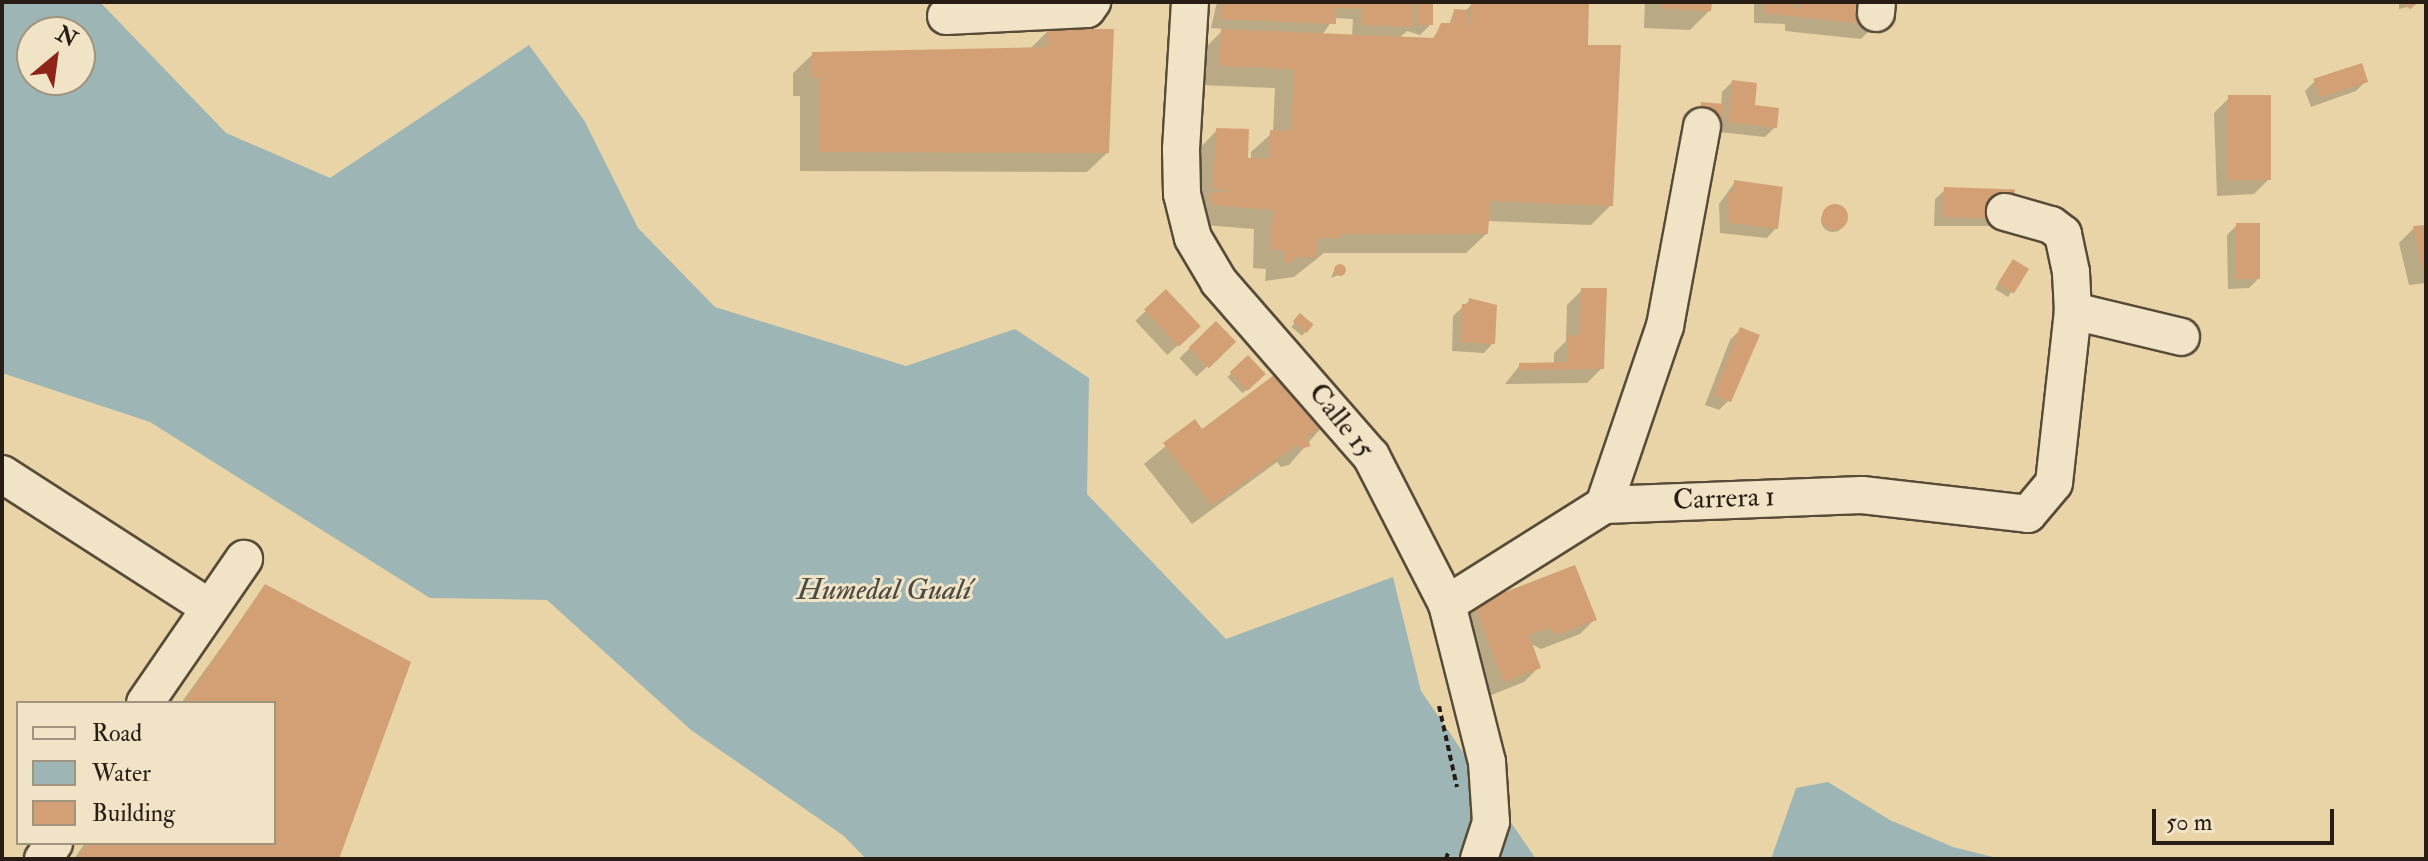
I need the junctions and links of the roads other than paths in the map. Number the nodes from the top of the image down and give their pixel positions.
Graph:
1 (1092, 2) edge
2 (1190, 2) edge
3 (946, 16) dead end
4 (1702, 126) dead end
5 (2005, 212) dead end
6 (2073, 311) junction
7 (2181, 337) dead end
8 (2, 474) edge
9 (1604, 505) junction
10 (244, 559) dead end
11 (1447, 604) junction
12 (208, 607) junction
13 (146, 701) edge
14 (1479, 859) edge

1 - 3 street
2 - 11 street, Calle 15
4 - 9 street
5 - 6 street
6 - 7 street
6 - 9 street, Carrera 1
8 - 12 street
9 - 11 street
10 - 12 street
11 - 14 street, Calle 15
12 - 13 street

